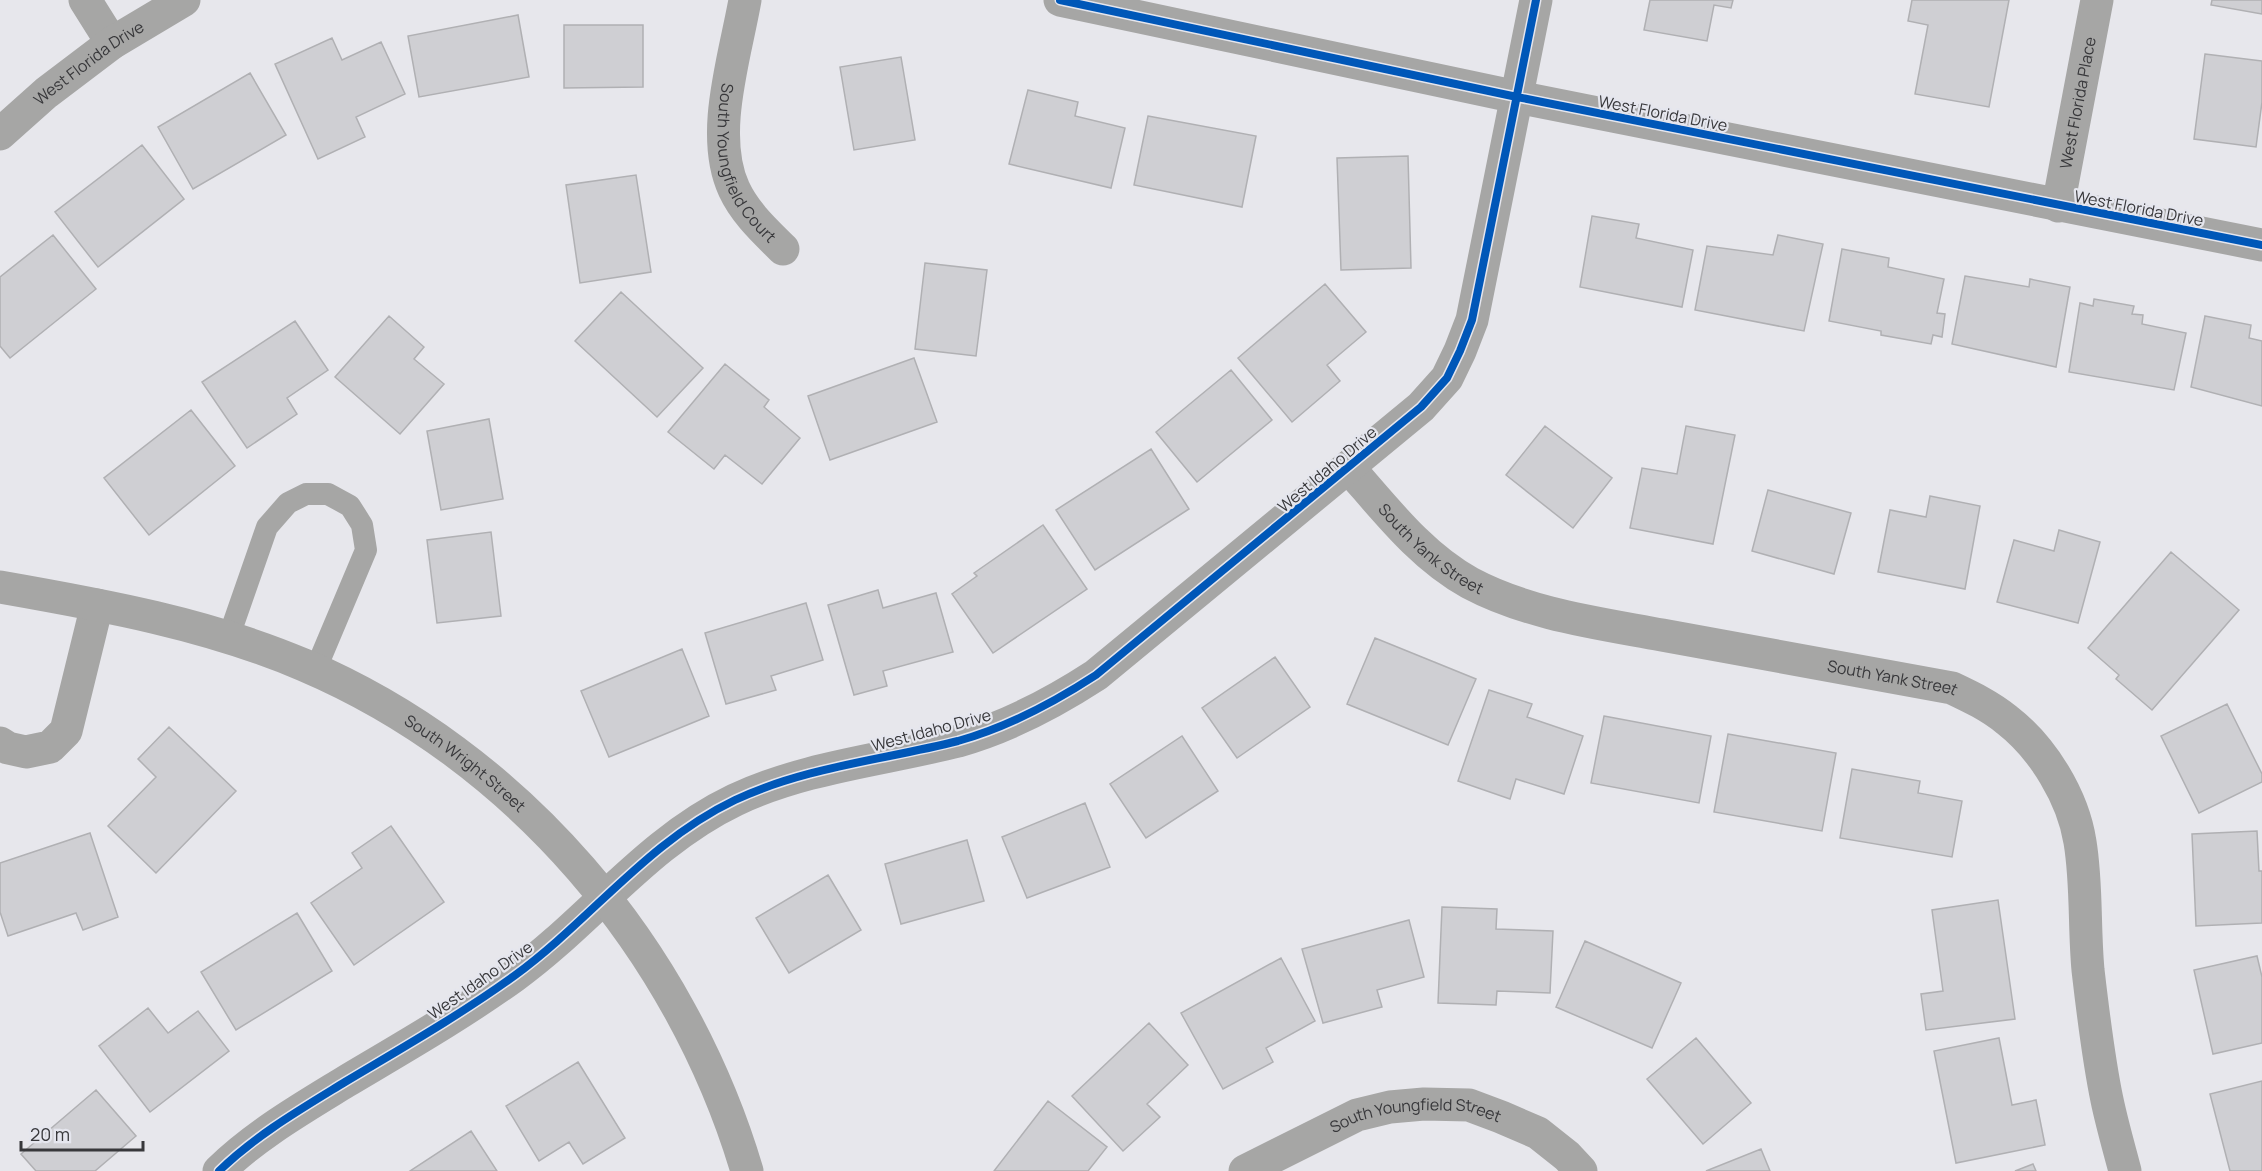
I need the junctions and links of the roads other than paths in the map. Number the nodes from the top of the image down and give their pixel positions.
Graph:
1 (85, 0) edge
2 (184, 0) edge
3 (745, 0) edge
4 (1060, 0) edge
5 (1536, 0) edge
6 (2097, 0) edge
7 (112, 43) junction
8 (1517, 97) junction
9 (0, 134) edge
10 (2058, 206) junction
11 (2262, 245) edge
12 (783, 249) dead end
13 (1349, 468) junction
14 (1, 591) edge
15 (97, 605) junction
16 (228, 639) junction
17 (315, 671) junction
18 (0, 742) edge
19 (605, 898) junction
20 (219, 1171) edge
21 (747, 1171) edge
22 (1245, 1171) edge
23 (1581, 1171) edge
24 (2125, 1171) edge

1 - 7 street
2 - 7 street, West Florida Drive
3 - 12 street, South Youngfield Court
4 - 8 street, West Florida Drive
5 - 8 street, West Idaho Drive
6 - 10 street, West Florida Place
7 - 9 street, West Florida Drive
8 - 10 street, West Florida Drive
8 - 13 street, West Idaho Drive
10 - 11 street, West Florida Drive
13 - 19 street, West Idaho Drive
13 - 24 street, South Yank Street
14 - 15 street, South Wright Street
15 - 16 street, South Wright Street
15 - 18 street
16 - 17 street, South Wright Street
16 - 17 lane
17 - 19 street, South Wright Street
19 - 20 street, West Idaho Drive
19 - 21 street, South Wright Street
22 - 23 street, South Youngfield Street

